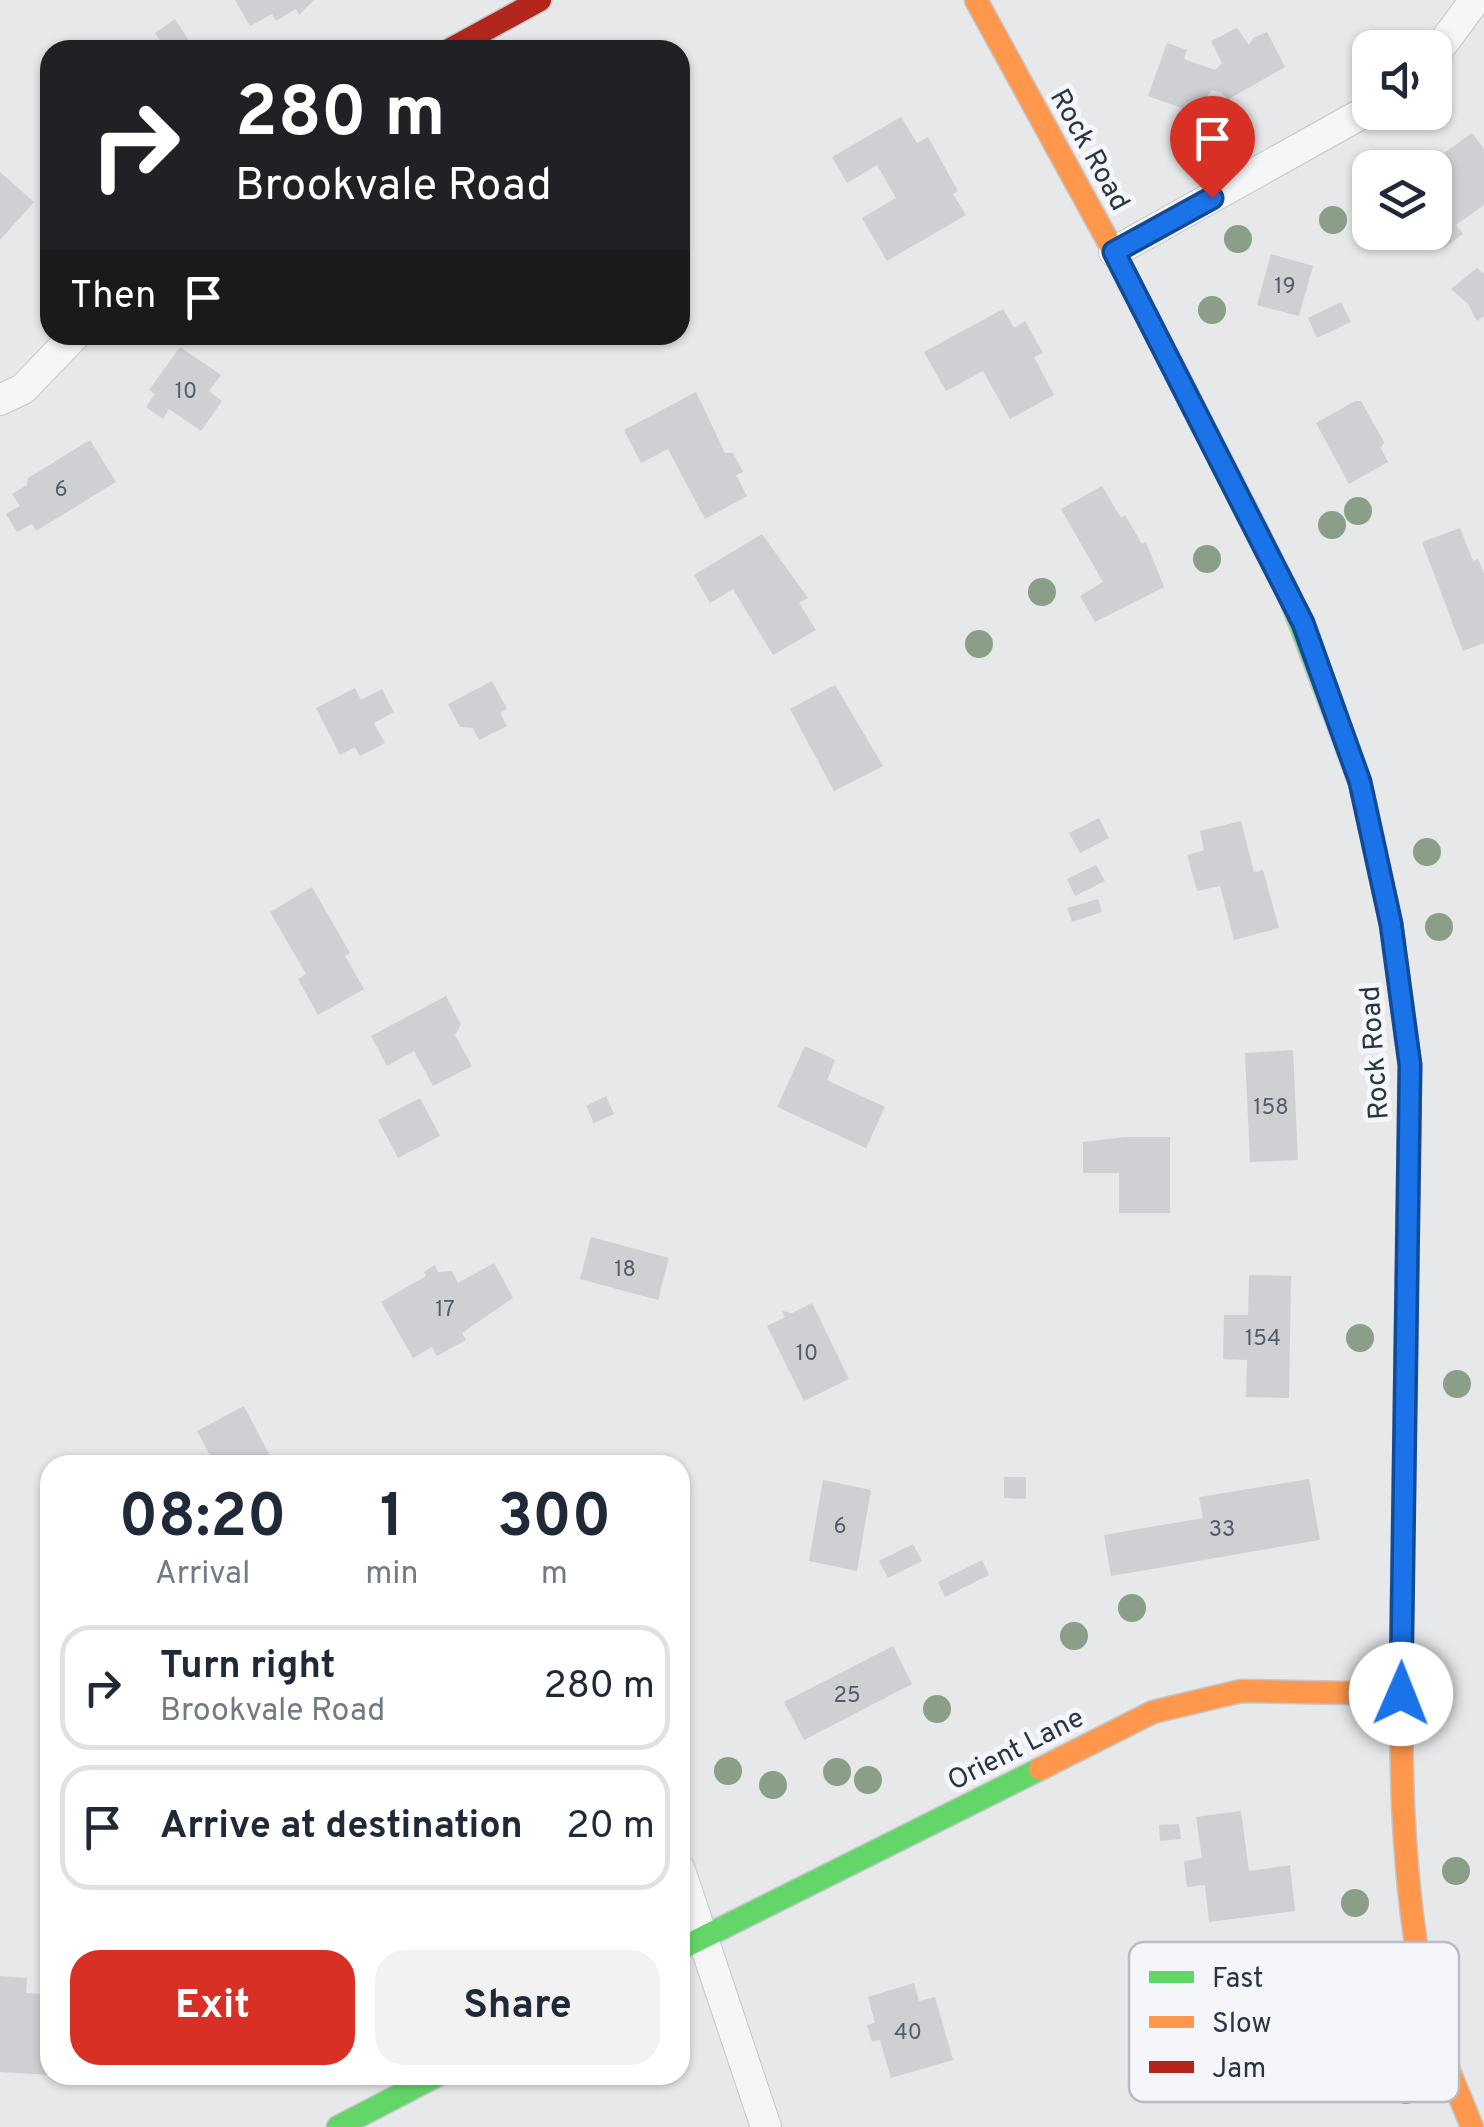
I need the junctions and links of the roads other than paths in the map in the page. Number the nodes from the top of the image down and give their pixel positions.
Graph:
1 (540, 0) edge
2 (976, 0) edge
3 (1475, 0) edge
4 (1452, 31) edge
5 (467, 40) edge
6 (1352, 119) edge
7 (1114, 252) junction
8 (65, 345) edge
9 (0, 400) edge
10 (1401, 1694) junction
11 (1416, 1942) edge
12 (692, 1943) edge
13 (419, 2085) edge
14 (1459, 2093) edge
15 (338, 2127) edge
16 (766, 2127) edge
17 (1472, 2127) edge

1 - 5 street
2 - 7 street, Rock Road
3 - 4 street
6 - 7 street
7 - 10 street, Rock Road
8 - 9 street
10 - 11 street, Rock Road
10 - 12 street, Orient Lane
12 - 16 street
13 - 15 street
14 - 17 street, Rock Road

